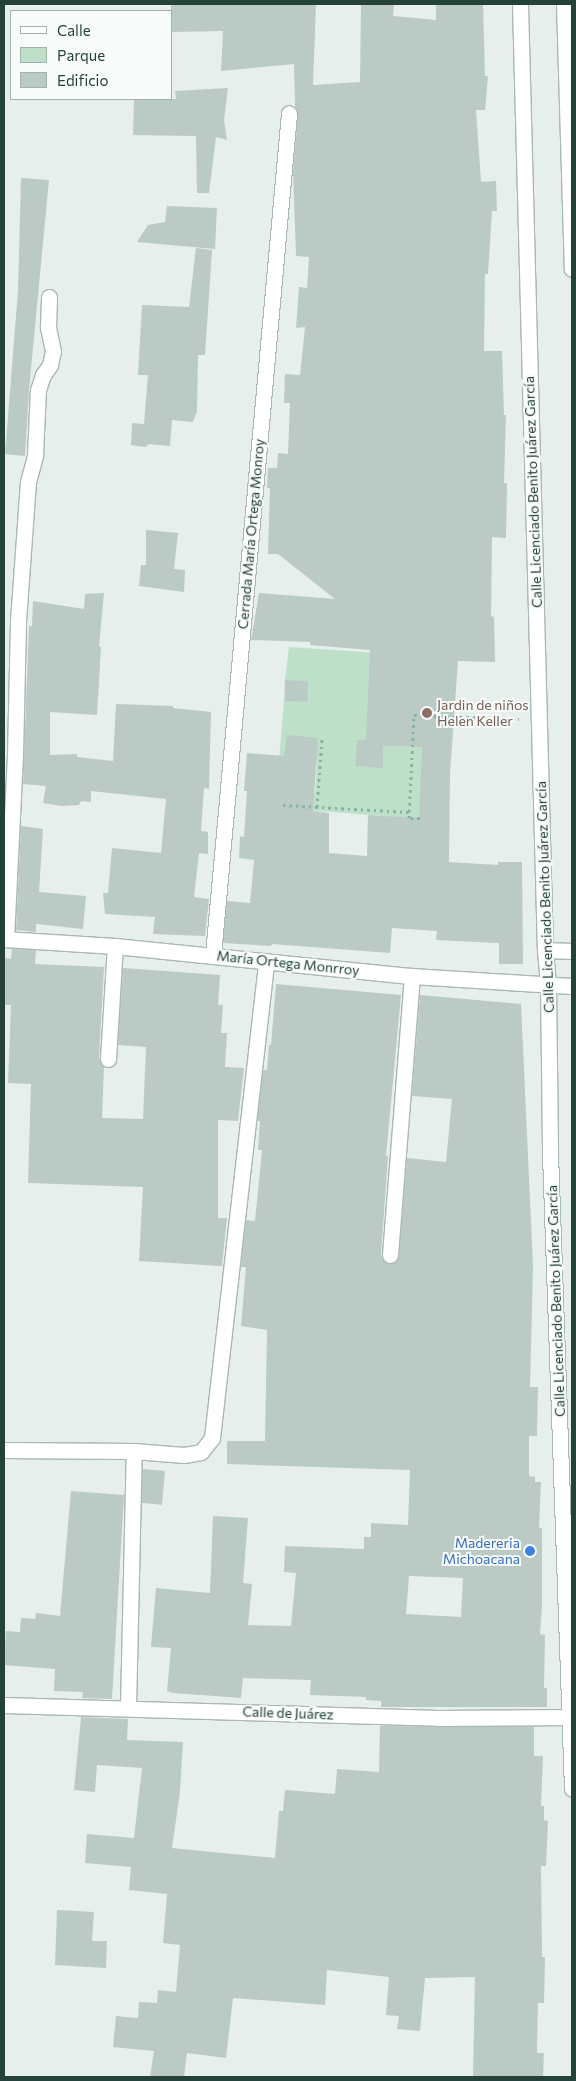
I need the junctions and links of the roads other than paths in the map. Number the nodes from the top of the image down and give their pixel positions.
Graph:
1 (520, 4) edge
2 (564, 4) edge
3 (289, 113) dead end
4 (572, 269) edge
5 (49, 297) dead end
6 (5, 939) edge
7 (115, 946) junction
8 (544, 950) junction
9 (572, 951) edge
10 (213, 955) junction
11 (266, 961) junction
12 (412, 976) junction
13 (548, 984) junction
14 (572, 986) edge
15 (108, 1059) dead end
16 (390, 1255) dead end
17 (4, 1450) edge
18 (134, 1451) junction
19 (4, 1705) edge
20 (128, 1707) junction
21 (571, 1717) edge
22 (572, 1789) edge

1 - 8 street, Calle Licenciado Benito Juárez García
2 - 4 street
3 - 10 street, Cerrada María Ortega Monroy
5 - 6 street
6 - 7 street, María Ortega Monrroy
7 - 10 street, María Ortega Monrroy
7 - 15 street
8 - 9 street
8 - 13 street, Calle Licenciado Benito Juárez García
10 - 11 street, María Ortega Monrroy
11 - 12 street, María Ortega Monrroy
11 - 18 street
12 - 13 street, María Ortega Monrroy
12 - 16 street
13 - 14 street, María Ortega Monrroy
13 - 21 street, Calle Licenciado Benito Juárez García
17 - 18 street
18 - 20 street
19 - 20 street, Calle de Juárez
20 - 21 street, Calle de Juárez
21 - 22 street, Calle Licenciado Benito Juárez García

